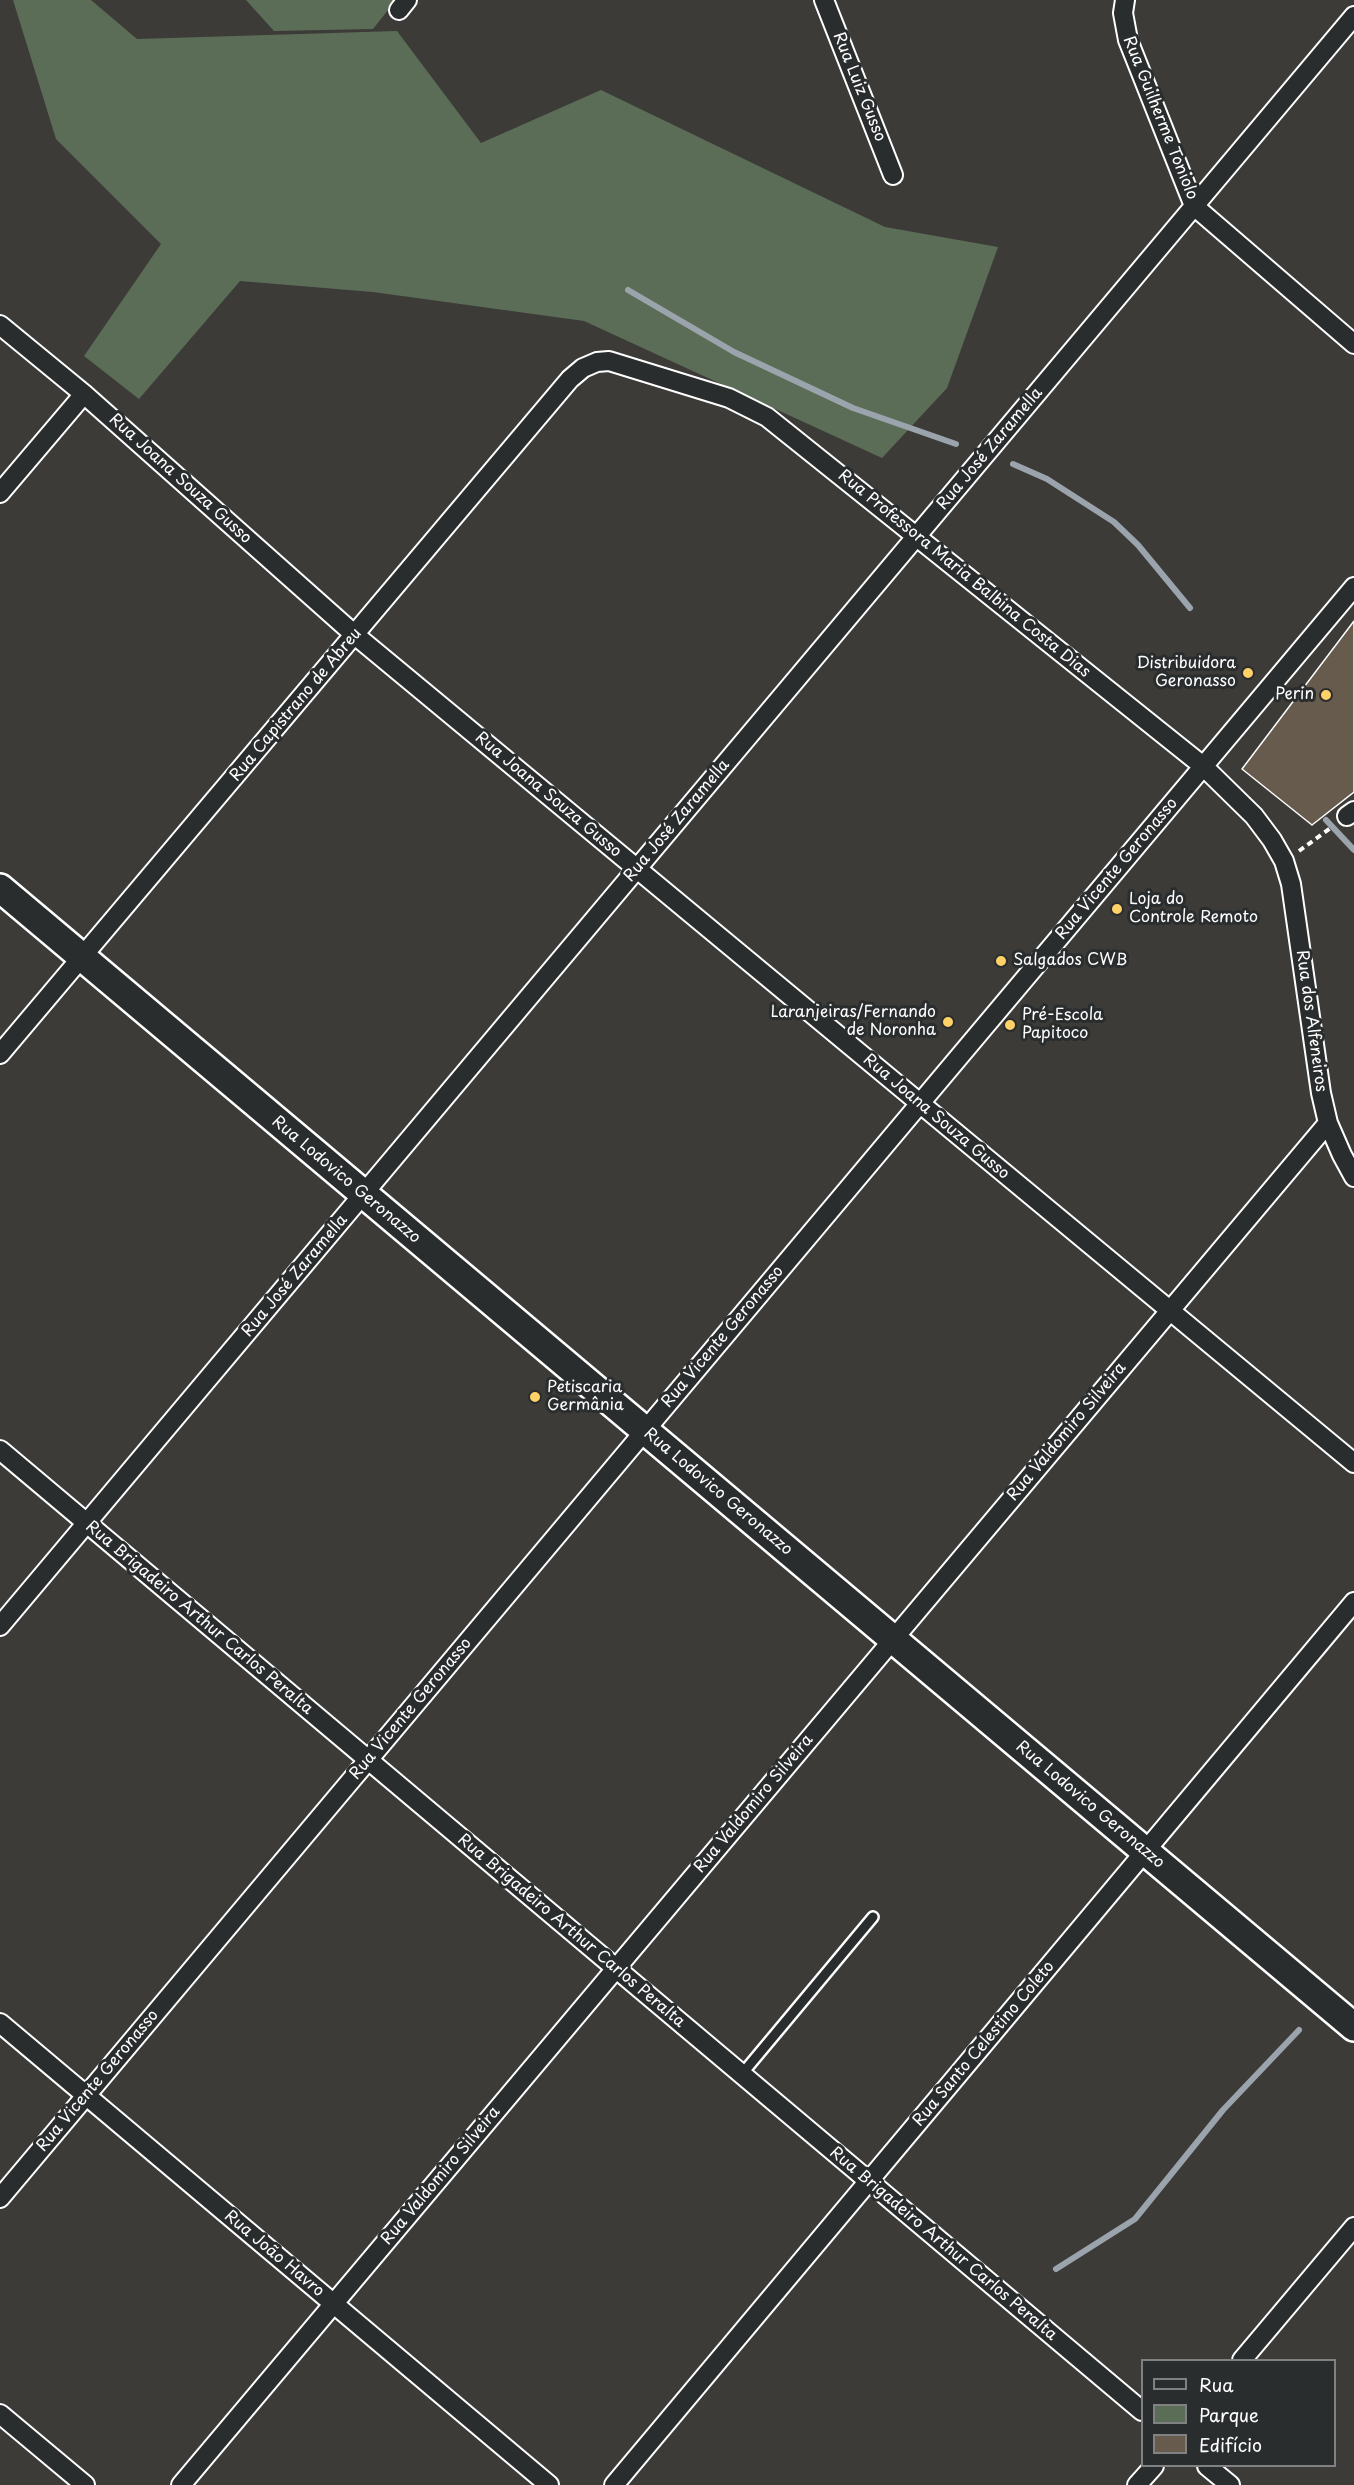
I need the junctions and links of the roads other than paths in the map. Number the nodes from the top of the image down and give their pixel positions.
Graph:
1 (824, 0) edge
2 (1125, 0) edge
3 (1354, 16) edge
4 (893, 175) dead end
5 (1194, 206) junction
6 (0, 325) edge
7 (1354, 344) edge
8 (597, 362) joint
9 (84, 394) junction
10 (0, 493) edge
11 (916, 536) junction
12 (1354, 587) edge
13 (355, 634) junction
14 (1203, 766) junction
15 (1284, 861) joint
16 (637, 869) junction
17 (0, 888) edge
18 (82, 957) junction
19 (0, 1054) edge
20 (920, 1103) junction
21 (1328, 1123) junction
22 (1348, 1152) edge
23 (1354, 1177) edge
24 (364, 1194) junction
25 (1170, 1310) junction
26 (645, 1430) junction
27 (0, 1450) edge
28 (1354, 1463) edge
29 (87, 1523) junction
30 (1354, 1602) edge
31 (0, 1626) edge
32 (893, 1639) junction
33 (368, 1760) junction
34 (1145, 1851) junction
35 (873, 1917) dead end
36 (616, 1968) junction
37 (0, 2023) edge
38 (1354, 2027) edge
39 (742, 2074) junction
40 (86, 2096) junction
41 (869, 2181) junction
42 (0, 2198) edge
43 (1354, 2227) edge
44 (333, 2304) junction
45 (1244, 2359) edge
46 (1141, 2409) edge
47 (0, 2414) edge
48 (1153, 2467) edge
49 (1208, 2467) edge
50 (85, 2485) edge
51 (181, 2485) edge
52 (549, 2485) edge
53 (614, 2485) edge
54 (1137, 2485) edge
55 (1230, 2485) edge

1 - 4 street, Rua Luiz Gusso
2 - 5 street, Rua Guilherme Toniolo
3 - 5 street, Rua José Zaramella
5 - 7 street, Rua Guilherme Toniolo
5 - 11 street, Rua José Zaramella
6 - 9 street, Rua Joana Souza Gusso
8 - 11 street, Rua Professora Maria Balbina Costa Dias
8 - 13 street, Rua Capistrano de Abreu
9 - 10 street
9 - 13 street, Rua Joana Souza Gusso
11 - 14 street, Rua Professora Maria Balbina Costa Dias
11 - 16 street, Rua José Zaramella
12 - 14 street, Rua Vicente Geronasso
13 - 16 street, Rua Joana Souza Gusso
13 - 18 street, Rua Capistrano de Abreu
14 - 15 street, Rua Professora Maria Balbina Costa Dias
14 - 20 street, Rua Vicente Geronasso
15 - 21 street, Rua dos Alfeneiros
16 - 20 street, Rua Joana Souza Gusso
16 - 24 street, Rua José Zaramella
17 - 18 main road, Rua Lodovico Geronazzo
18 - 19 street, Rua Capistrano de Abreu
18 - 24 main road, Rua Lodovico Geronazzo
20 - 25 street, Rua Joana Souza Gusso
20 - 26 street, Rua Vicente Geronasso
21 - 22 street, Rua dos Alfeneiros
21 - 25 street, Rua Valdomiro Silveira
22 - 23 street, Rua dos Alfeneiros
24 - 26 main road, Rua Lodovico Geronazzo
24 - 29 street, Rua José Zaramella
25 - 28 street, Rua Joana Souza Gusso
25 - 32 street, Rua Valdomiro Silveira
26 - 32 main road, Rua Lodovico Geronazzo
26 - 33 street, Rua Vicente Geronasso
27 - 29 street, Rua Brigadeiro Arthur Carlos Peralta
29 - 31 street, Rua José Zaramella
29 - 33 street, Rua Brigadeiro Arthur Carlos Peralta
30 - 34 street, Rua Santo Celestino Coleto
32 - 34 main road, Rua Lodovico Geronazzo
32 - 36 street, Rua Valdomiro Silveira
33 - 36 street, Rua Brigadeiro Arthur Carlos Peralta
33 - 40 street, Rua Vicente Geronasso
34 - 38 main road, Rua Lodovico Geronazzo
34 - 41 street, Rua Santo Celestino Coleto
35 - 39 lane
36 - 39 street, Rua Brigadeiro Arthur Carlos Peralta
36 - 44 street, Rua Valdomiro Silveira
37 - 40 street, Rua João Havro
39 - 41 street, Rua Brigadeiro Arthur Carlos Peralta
40 - 42 street, Rua Vicente Geronasso
40 - 44 street, Rua João Havro
41 - 46 street, Rua Brigadeiro Arthur Carlos Peralta
41 - 53 street, Rua Santo Celestino Coleto
43 - 45 street
44 - 51 street, Rua Valdomiro Silveira
44 - 52 street, Rua João Havro
47 - 50 street
48 - 54 street
49 - 55 street

